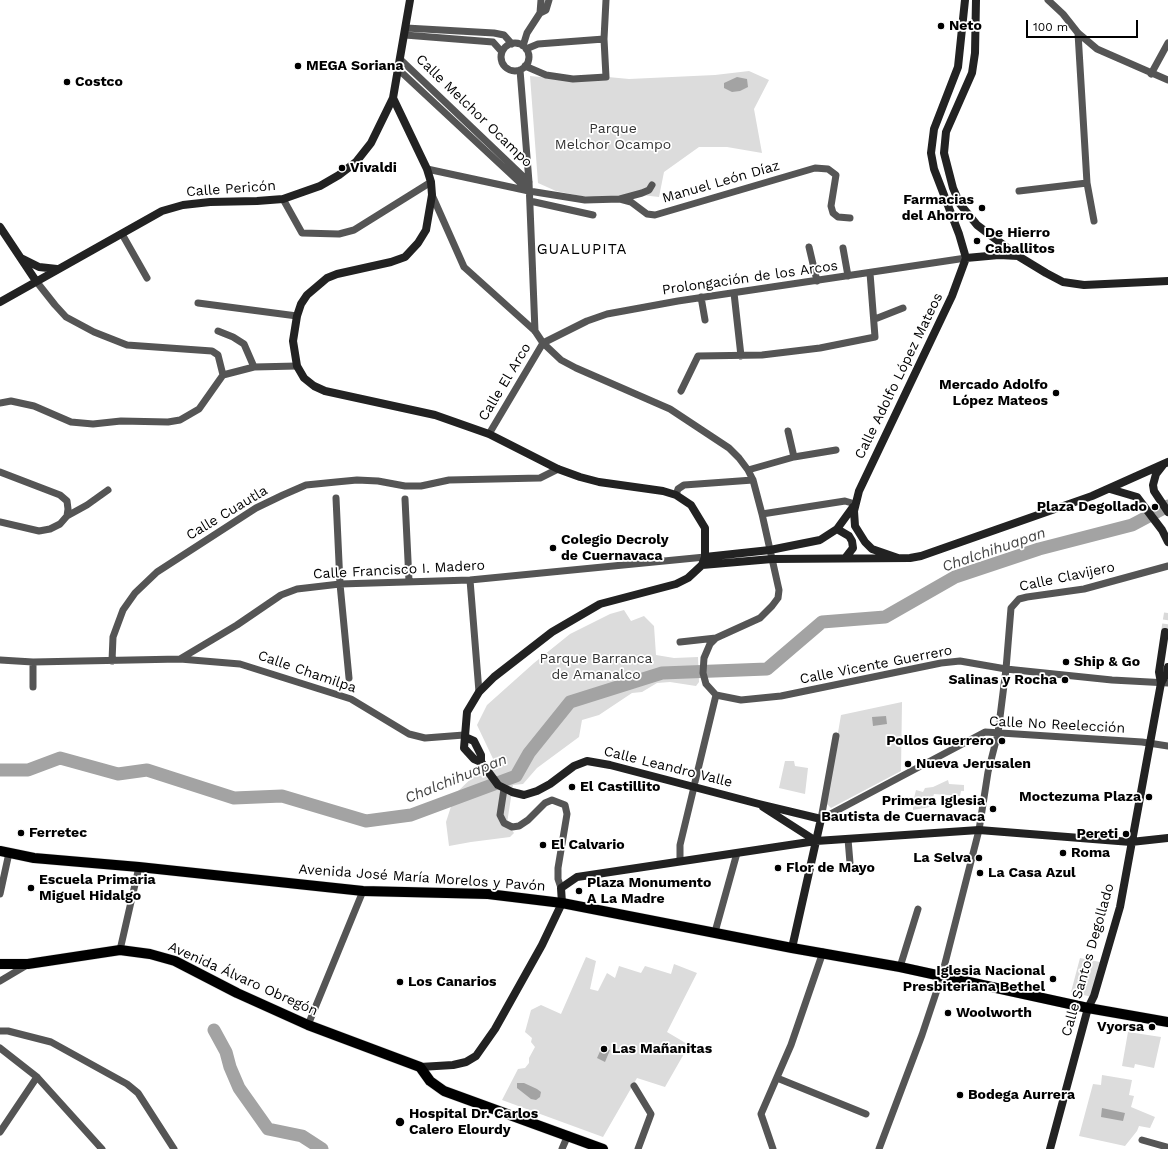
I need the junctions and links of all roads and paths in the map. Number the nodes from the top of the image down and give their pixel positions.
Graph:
1 (412, 0) edge
2 (541, 0) edge
3 (549, 0) edge
4 (606, 0) edge
5 (965, 0) edge
6 (976, 0) edge
7 (1048, 0) edge
8 (540, 13) junction
9 (406, 32) junction
10 (1078, 33) junction
11 (604, 39) junction
12 (1168, 43) edge
13 (512, 44) junction
14 (538, 44) junction
15 (525, 48) junction
16 (502, 52) junction
17 (529, 57) junction
18 (401, 60) junction
19 (522, 68) junction
20 (399, 70) junction
21 (1151, 74) junction
22 (1168, 80) edge
23 (393, 98) junction
24 (426, 169) junction
25 (431, 182) junction
26 (529, 182) junction
27 (1087, 183) junction
28 (652, 185) dead end
29 (529, 191) junction
30 (1019, 191) dead end
31 (432, 196) junction
32 (283, 199) junction
33 (620, 199) junction
34 (530, 201) junction
35 (593, 215) dead end
36 (850, 218) dead end
37 (1094, 221) dead end
38 (0, 227) edge
39 (122, 234) junction
40 (809, 247) dead end
41 (843, 248) dead end
42 (1018, 256) junction
43 (22, 258) junction
44 (966, 258) junction
45 (58, 269) junction
46 (870, 273) junction
47 (848, 276) junction
48 (147, 278) dead end
49 (36, 281) junction
50 (817, 281) junction
51 (1168, 281) edge
52 (734, 293) junction
53 (701, 297) junction
54 (0, 302) edge
55 (198, 303) dead end
56 (903, 308) dead end
57 (296, 316) junction
58 (874, 319) junction
59 (705, 320) dead end
60 (218, 331) dead end
61 (535, 331) junction
62 (543, 343) junction
63 (741, 356) junction
64 (297, 366) junction
65 (254, 367) junction
66 (223, 375) junction
67 (681, 391) dead end
68 (0, 403) edge
69 (788, 431) dead end
70 (489, 434) junction
71 (836, 450) dead end
72 (794, 458) junction
73 (1166, 463) edge
74 (558, 469) junction
75 (748, 470) junction
76 (0, 472) edge
77 (753, 480) junction
78 (1110, 488) junction
79 (108, 490) dead end
80 (676, 495) junction
81 (336, 498) dead end
82 (405, 499) dead end
83 (855, 504) junction
84 (1168, 512) edge
85 (762, 514) junction
86 (68, 516) junction
87 (0, 522) edge
88 (836, 528) junction
89 (1168, 542) edge
90 (770, 550) junction
91 (705, 557) junction
92 (846, 557) junction
93 (898, 558) junction
94 (772, 559) junction
95 (702, 565) junction
96 (1168, 566) edge
97 (470, 580) junction
98 (409, 581) junction
99 (340, 584) junction
100 (1165, 632) dead end
101 (716, 638) junction
102 (680, 642) dead end
103 (180, 659) junction
104 (0, 660) edge
105 (112, 661) junction
106 (33, 662) junction
107 (1168, 667) edge
108 (1006, 669) junction
109 (349, 678) dead end
110 (1165, 683) edge
111 (33, 687) dead end
112 (479, 692) junction
113 (713, 693) junction
114 (998, 733) junction
115 (465, 736) junction
116 (836, 736) dead end
117 (1151, 744) junction
118 (1168, 746) edge
119 (695, 784) junction
120 (501, 787) junction
121 (759, 804) junction
122 (822, 819) junction
123 (979, 830) junction
124 (1168, 838) edge
125 (848, 839) junction
126 (816, 841) junction
127 (1131, 842) junction
128 (5, 852) edge
129 (737, 853) junction
130 (680, 860) junction
131 (850, 863) dead end
132 (138, 867) junction
133 (561, 888) junction
134 (363, 891) junction
135 (0, 894) edge
136 (562, 903) junction
137 (918, 909) dead end
138 (715, 932) junction
139 (792, 948) junction
140 (120, 950) junction
141 (823, 952) junction
142 (0, 964) edge
143 (28, 964) junction
144 (900, 966) junction
145 (942, 975) junction
146 (0, 982) edge
147 (1088, 1008) junction
148 (1168, 1021) edge
149 (308, 1025) junction
150 (0, 1030) edge
151 (0, 1048) edge
152 (420, 1068) junction
153 (37, 1077) junction
154 (777, 1078) junction
155 (634, 1086) dead end
156 (866, 1114) dead end
157 (1, 1130) edge
158 (568, 1135) junction
159 (1142, 1140) dead end
160 (169, 1141) junction
161 (102, 1149) edge
162 (168, 1149) edge
163 (174, 1149) edge
164 (562, 1149) edge
165 (604, 1149) edge
166 (638, 1149) edge
167 (773, 1149) edge
168 (879, 1149) edge
169 (1050, 1149) edge
170 (1167, 1149) edge

1 - 9 street, Calle Pericón
2 - 8 street
3 - 8 street
4 - 11 street
5 - 44 street
6 - 42 street
7 - 10 street
8 - 15 street
9 - 13 street
9 - 16 street, Calle Melchor Ocampo
9 - 18 street, Calle Pericón
10 - 21 street
10 - 27 street
11 - 14 street
11 - 19 street
12 - 21 street
13 - 15 street
13 - 16 street
14 - 15 street
14 - 17 street
15 - 17 street
16 - 19 street
17 - 19 street
18 - 20 street, Calle Pericón
18 - 26 street, Calle Melchor Ocampo
19 - 26 street, Calle Melchor Ocampo
20 - 23 street, Calle Pericón
20 - 29 street, Calle Melchor Ocampo
21 - 22 street
23 - 24 street
23 - 32 street, Calle Pericón
24 - 25 street
24 - 29 street, Calle Melchor Ocampo
25 - 31 street
25 - 32 street
26 - 29 street, Calle Melchor Ocampo
27 - 30 street
27 - 37 street
28 - 33 street
29 - 33 street, Manuel León Díaz
29 - 34 street, Calle Melchor Ocampo
31 - 57 street
31 - 61 street
32 - 39 street, Calle Pericón
33 - 36 street, Manuel León Díaz
34 - 35 street
34 - 61 street, Calle Melchor Ocampo
38 - 43 street
39 - 45 street, Calle Pericón
39 - 48 street
40 - 50 street
41 - 47 street
42 - 44 street
42 - 51 street
43 - 45 street
43 - 49 street
44 - 46 street, Prolongación de los Arcos
44 - 83 street, Calle Adolfo López Mateos
45 - 49 street, Calle Pericón
46 - 47 street, Prolongación de los Arcos
46 - 58 street
47 - 50 street, Prolongación de los Arcos
49 - 54 street, Calle Pericón
49 - 66 street
50 - 52 street, Prolongación de los Arcos
52 - 53 street, Prolongación de los Arcos
52 - 63 street
53 - 59 street
53 - 62 street, Prolongación de los Arcos
55 - 57 street
56 - 58 street
57 - 64 street
58 - 63 street
60 - 65 street
61 - 62 street
62 - 70 street, Calle El Arco
62 - 75 street
63 - 67 street
64 - 65 street
64 - 70 street
65 - 66 street
66 - 68 street
69 - 72 street
70 - 74 street
71 - 72 street
72 - 75 street
73 - 78 street
73 - 84 street
74 - 80 street
74 - 105 street, Calle Cuautla
75 - 77 street
76 - 86 street
77 - 80 street
77 - 85 street
78 - 89 street
78 - 93 street
79 - 86 street
80 - 91 street
81 - 99 street
82 - 98 street
83 - 85 street
83 - 88 street, Calle Adolfo López Mateos
83 - 93 street, Calle Adolfo López Mateos
85 - 90 street
86 - 87 street
88 - 90 street, Calle Adolfo López Mateos
88 - 92 street
90 - 91 street, Calle Francisco I. Madero
90 - 94 street
91 - 95 street
91 - 97 street, Calle Francisco I. Madero
92 - 93 street
92 - 94 street
94 - 95 street
94 - 101 street
95 - 112 street
96 - 108 street, Calle Clavijero
97 - 98 street, Calle Francisco I. Madero
97 - 112 street
98 - 99 street, Calle Francisco I. Madero
99 - 103 street, Calle Francisco I. Madero
99 - 109 street
100 - 110 street, Calle Santos Degollado
101 - 102 street
101 - 113 street
103 - 105 street, Calle Francisco I. Madero
103 - 115 street, Calle Chamilpa
104 - 106 street, Calle Francisco I. Madero
105 - 106 street, Calle Francisco I. Madero
106 - 111 street
107 - 110 street, Calle Santos Degollado
108 - 110 street, Calle Vicente Guerrero
108 - 113 street, Calle Vicente Guerrero
108 - 114 street, Calle Clavijero
110 - 117 street, Calle Santos Degollado
112 - 115 street
113 - 119 street
114 - 117 street, Calle No Reelección
114 - 122 street, Calle No Reelección
114 - 123 street, Calle Clavijero
115 - 120 street
116 - 122 street
117 - 118 street, Calle No Reelección
117 - 127 street, Calle Santos Degollado
119 - 120 street, Calle Leandro Valle
119 - 121 street, Calle Leandro Valle
119 - 130 street
120 - 133 street
121 - 122 street, Calle Leandro Valle
121 - 126 street
122 - 126 street
123 - 125 street
123 - 127 street
123 - 145 street, Calle Clavijero
124 - 127 street
125 - 126 street
125 - 131 street
126 - 129 street
126 - 139 street
127 - 147 street, Calle Santos Degollado
128 - 132 main road, Avenida José María Morelos y Pavón
128 - 135 street
129 - 130 street
129 - 138 street
130 - 133 street
132 - 134 main road, Avenida José María Morelos y Pavón
132 - 140 street
133 - 136 street
134 - 136 main road, Avenida José María Morelos y Pavón
134 - 149 street
136 - 138 main road, Avenida José María Morelos y Pavón
136 - 152 street
137 - 144 street
138 - 139 main road, Avenida José María Morelos y Pavón
139 - 141 main road, Avenida José María Morelos y Pavón
140 - 143 main road, Avenida Álvaro Obregón
140 - 149 main road, Avenida Álvaro Obregón
141 - 144 main road, Avenida José María Morelos y Pavón
141 - 154 street
142 - 143 main road, Avenida Álvaro Obregón
143 - 146 street
144 - 145 main road, Avenida José María Morelos y Pavón
145 - 147 main road, Avenida José María Morelos y Pavón
145 - 168 street, Calle Clavijero
147 - 148 main road, Avenida José María Morelos y Pavón
147 - 169 street, Calle Santos Degollado
149 - 152 main road, Avenida Álvaro Obregón
150 - 160 street
151 - 153 street
152 - 158 main road
153 - 157 street
153 - 161 street
154 - 156 street
154 - 167 street
155 - 166 street
158 - 164 street
158 - 165 main road
159 - 170 street
160 - 162 street
160 - 163 street

